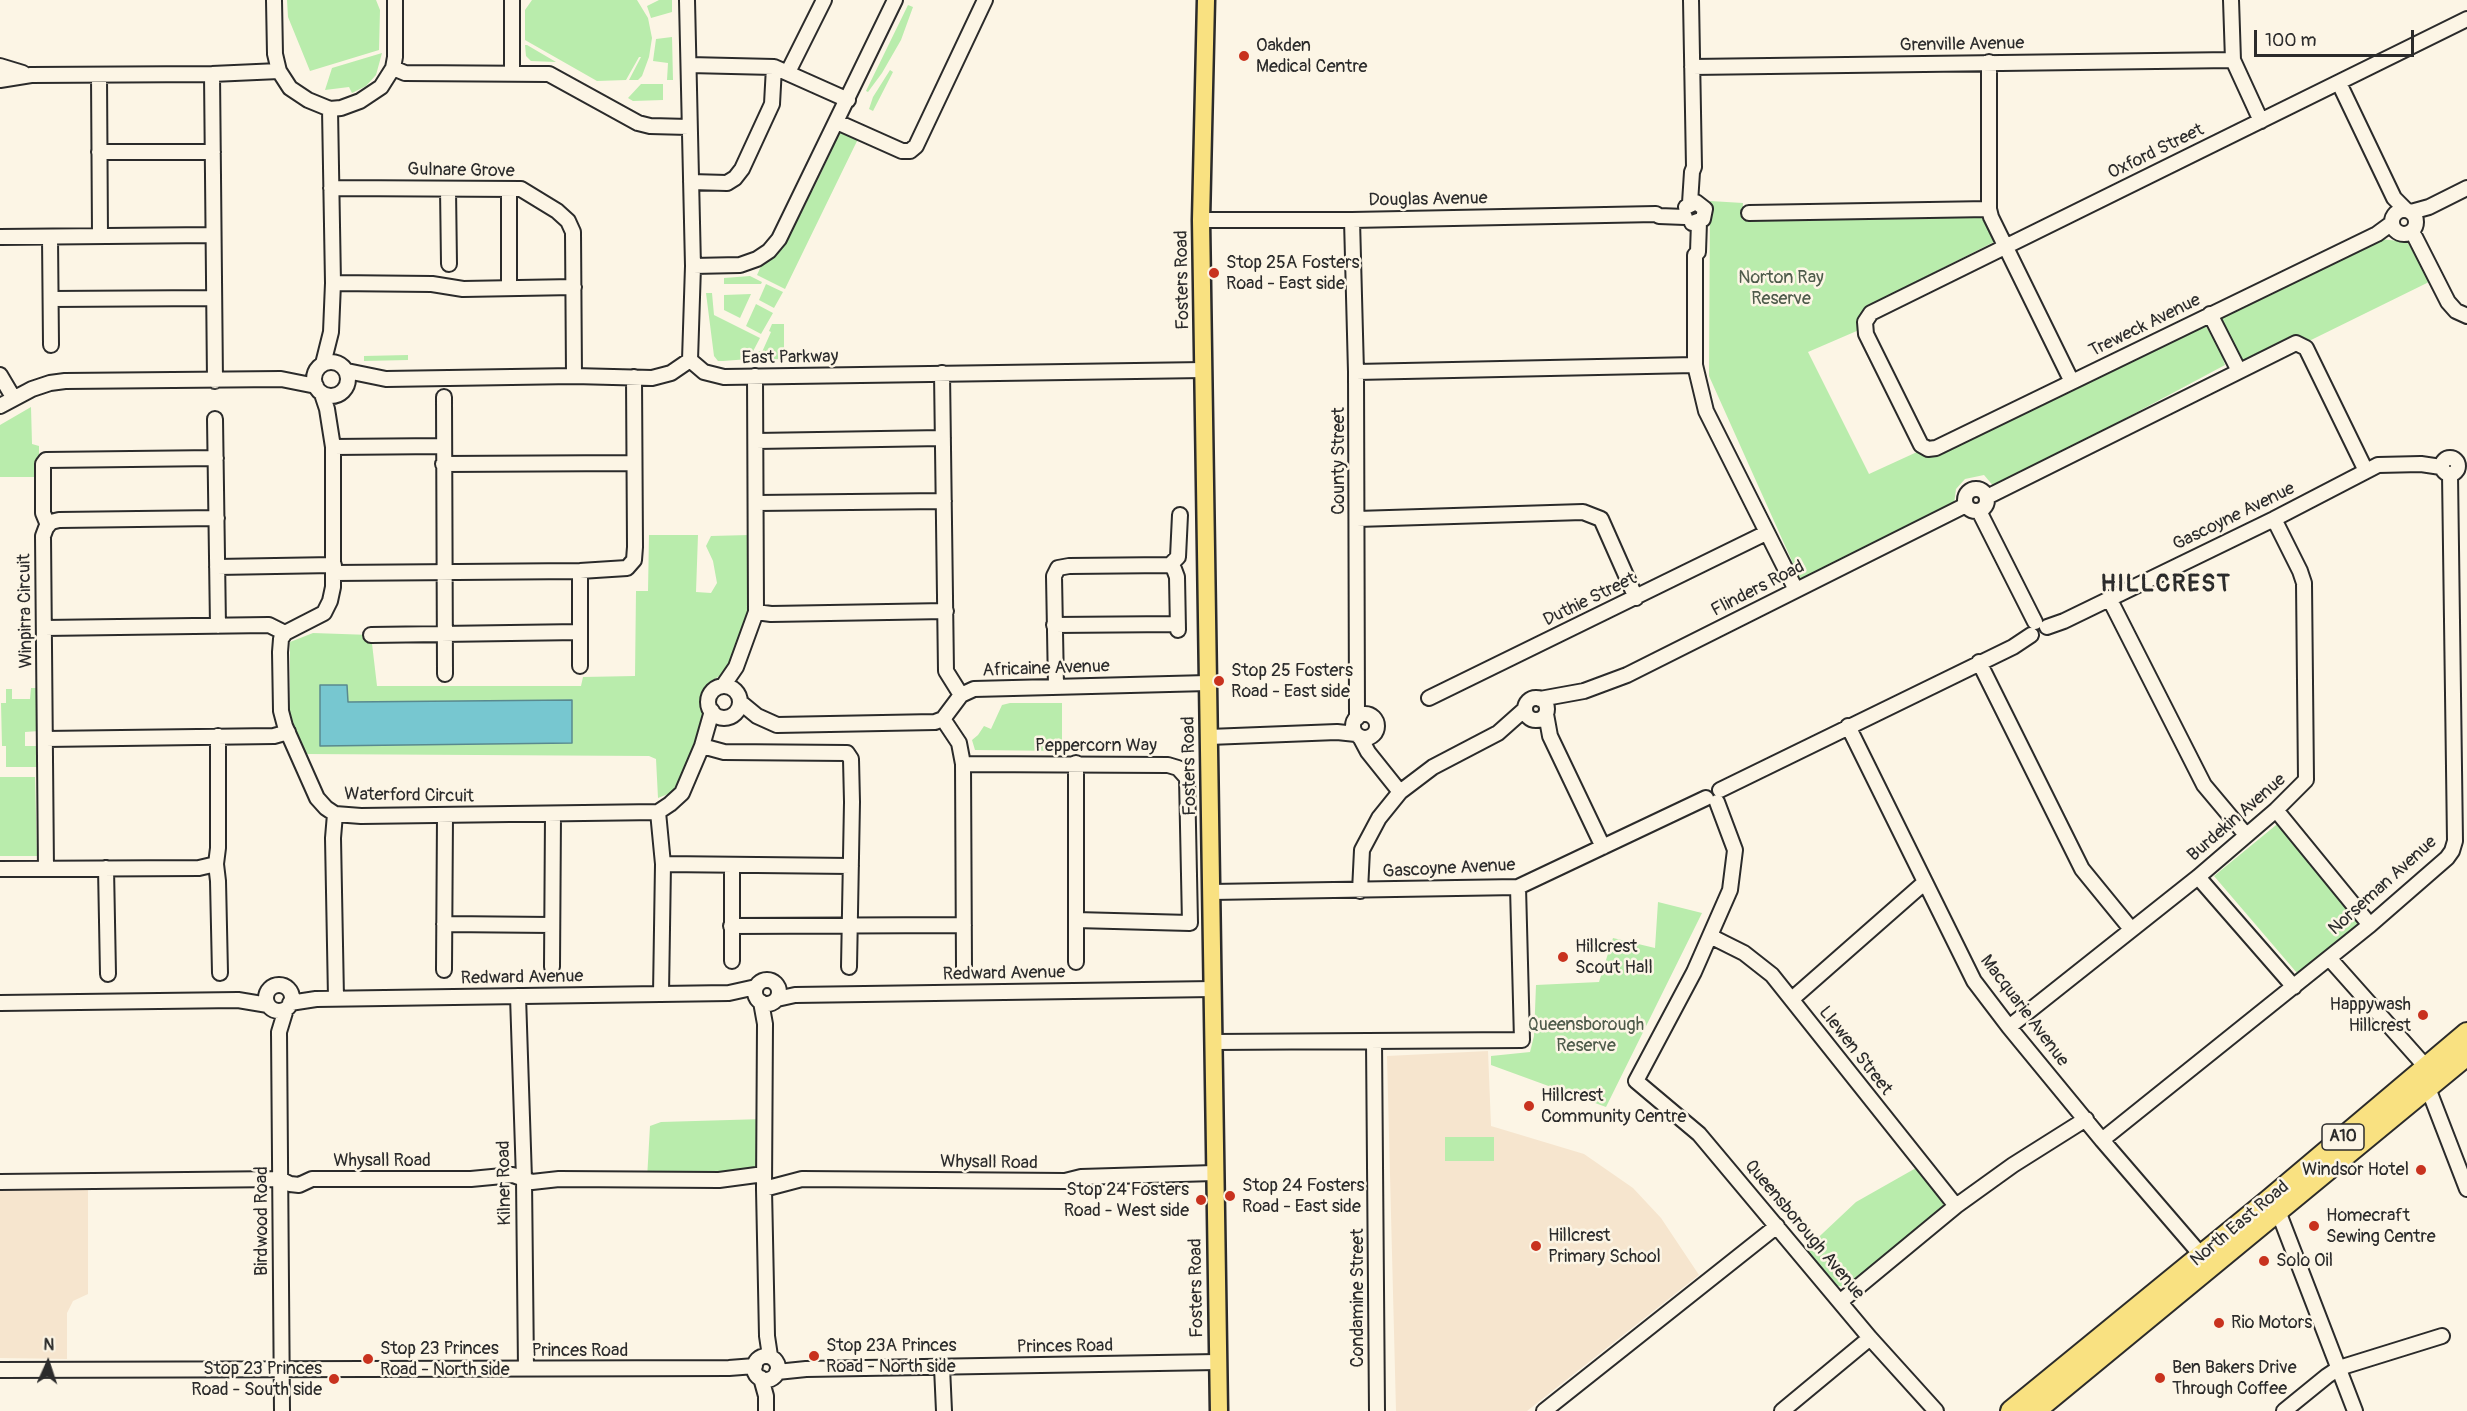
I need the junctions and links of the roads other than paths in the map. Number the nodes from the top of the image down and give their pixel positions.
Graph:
1 (274, 0) edge
2 (395, 0) edge
3 (512, 0) edge
4 (687, 0) edge
5 (824, 0) edge
6 (895, 0) edge
7 (985, 0) edge
8 (1197, 0) edge
9 (1206, 0) edge
10 (1691, 0) edge
11 (2231, 0) edge
12 (2467, 19) edge
13 (2234, 60) junction
14 (1989, 62) junction
15 (689, 65) junction
16 (0, 66) edge
17 (774, 67) junction
18 (1692, 67) junction
19 (393, 68) junction
20 (279, 71) junction
21 (788, 72) junction
22 (512, 73) junction
23 (212, 74) junction
24 (31, 75) junction
25 (99, 75) junction
26 (0, 80) edge
27 (2339, 83) junction
28 (848, 100) junction
29 (330, 109) junction
30 (1203, 120) junction
31 (2261, 120) junction
32 (837, 122) junction
33 (689, 127) junction
34 (99, 152) junction
35 (213, 152) junction
36 (691, 182) junction
37 (331, 188) junction
38 (2467, 188) edge
39 (448, 189) junction
40 (509, 189) junction
41 (1989, 209) junction
42 (1692, 212) junction
43 (1749, 213) dead end
44 (2403, 218) junction
45 (1201, 220) junction
46 (1352, 220) junction
47 (213, 235) junction
48 (100, 236) junction
49 (0, 237) edge
50 (50, 237) junction
51 (2415, 237) dead end
52 (2005, 247) junction
53 (449, 264) dead end
54 (693, 266) junction
55 (333, 283) junction
56 (574, 286) junction
57 (509, 288) junction
58 (214, 298) junction
59 (51, 299) junction
60 (2210, 314) junction
61 (2467, 316) edge
62 (331, 332) junction
63 (51, 345) dead end
64 (690, 360) junction
65 (1695, 365) junction
66 (320, 366) junction
67 (344, 368) junction
68 (1204, 370) junction
69 (2239, 371) junction
70 (1356, 372) junction
71 (942, 373) junction
72 (0, 375) edge
73 (574, 376) junction
74 (755, 376) junction
75 (634, 377) junction
76 (386, 379) junction
77 (281, 380) junction
78 (215, 381) junction
79 (2072, 382) junction
80 (319, 390) junction
81 (343, 392) junction
82 (444, 397) dead end
83 (13, 398) junction
84 (0, 406) edge
85 (215, 418) dead end
86 (943, 438) junction
87 (332, 441) junction
88 (756, 441) junction
89 (444, 447) junction
90 (1928, 449) joint
91 (216, 458) junction
92 (634, 463) junction
93 (443, 464) junction
94 (2454, 467) edge
95 (2366, 471) junction
96 (1987, 497) junction
97 (944, 501) junction
98 (757, 503) junction
99 (1966, 505) junction
100 (1979, 511) junction
101 (1180, 515) dead end
102 (216, 518) junction
103 (1357, 519) junction
104 (2274, 519) junction
105 (48, 525) junction
106 (1766, 532) junction
107 (1170, 566) junction
108 (217, 567) junction
109 (334, 569) junction
110 (580, 571) junction
111 (443, 573) junction
112 (1796, 590) junction
113 (1636, 598) junction
114 (2109, 598) junction
115 (946, 611) junction
116 (756, 612) junction
117 (1054, 625) junction
118 (218, 626) junction
119 (44, 628) junction
120 (2038, 628) junction
121 (580, 632) junction
122 (285, 633) junction
123 (444, 634) junction
124 (371, 635) dead end
125 (1979, 662) junction
126 (580, 666) dead end
127 (736, 667) junction
128 (445, 674) dead end
129 (1209, 683) junction
130 (723, 686) junction
131 (1056, 686) junction
132 (961, 695) junction
133 (739, 698) junction
134 (1429, 698) dead end
135 (1538, 712) junction
136 (723, 715) junction
137 (757, 716) junction
138 (943, 719) junction
139 (1848, 726) junction
140 (1361, 727) junction
141 (288, 732) junction
142 (218, 736) junction
143 (1209, 737) junction
144 (45, 740) junction
145 (702, 746) junction
146 (1076, 763) junction
147 (963, 764) junction
148 (1400, 792) junction
149 (1714, 797) junction
150 (2276, 810) junction
151 (657, 812) junction
152 (335, 814) junction
153 (553, 814) junction
154 (445, 816) junction
155 (2246, 835) junction
156 (1603, 847) junction
157 (216, 864) junction
158 (663, 864) junction
159 (732, 865) junction
160 (851, 866) junction
161 (106, 868) junction
162 (0, 869) edge
163 (46, 869) junction
164 (2198, 877) junction
165 (1924, 883) junction
166 (1518, 887) junction
167 (1360, 891) junction
168 (1211, 892) junction
169 (1076, 920) junction
170 (444, 924) junction
171 (850, 924) junction
172 (552, 925) junction
173 (964, 925) junction
174 (2370, 925) junction
175 (731, 926) junction
176 (2131, 929) junction
177 (1710, 936) junction
178 (2329, 958) junction
179 (732, 961) dead end
180 (1076, 962) dead end
181 (849, 967) dead end
182 (552, 968) dead end
183 (964, 968) dead end
184 (444, 970) dead end
185 (220, 973) dead end
186 (108, 975) dead end
187 (2294, 987) junction
188 (1213, 989) junction
189 (662, 994) junction
190 (518, 996) junction
191 (766, 996) junction
192 (336, 998) junction
193 (1792, 999) junction
194 (288, 1001) junction
195 (269, 1002) junction
196 (0, 1003) edge
197 (2009, 1027) junction
198 (279, 1032) junction
199 (2467, 1033) edge
200 (1374, 1041) junction
201 (1214, 1042) junction
202 (2467, 1055) edge
203 (2427, 1078) junction
204 (2086, 1119) junction
205 (2102, 1140) junction
206 (1214, 1173) junction
207 (764, 1174) junction
208 (280, 1179) junction
209 (524, 1179) junction
210 (0, 1182) edge
211 (764, 1189) junction
212 (2467, 1189) edge
213 (1956, 1206) junction
214 (2274, 1206) junction
215 (1778, 1226) junction
216 (2206, 1261) junction
217 (1841, 1301) junction
218 (2442, 1336) dead end
219 (1870, 1338) junction
220 (1217, 1362) junction
221 (942, 1367) junction
222 (766, 1368) junction
223 (2339, 1368) junction
224 (526, 1369) junction
225 (0, 1370) edge
226 (282, 1370) junction
227 (282, 1411) edge
228 (766, 1411) edge
229 (944, 1411) edge
230 (1219, 1411) edge
231 (1377, 1411) edge
232 (1544, 1411) edge
233 (1782, 1411) edge
234 (1936, 1411) edge
235 (2011, 1411) edge
236 (2035, 1411) edge
237 (2284, 1411) edge
238 (2355, 1411) edge

1 - 20 street
2 - 19 street
3 - 22 street
4 - 15 street
5 - 21 street
6 - 28 street
7 - 32 street
8 - 30 main road, Fosters Road
9 - 30 main road, Fosters Road
10 - 18 street
11 - 13 street
12 - 27 street, Oxford Street
13 - 14 street, Grenville Avenue
13 - 31 street
14 - 18 street, Grenville Avenue
14 - 41 street
15 - 17 street
15 - 33 street
16 - 24 street
17 - 21 street
17 - 36 street
18 - 42 street
19 - 22 street
19 - 29 street
20 - 23 street
20 - 29 street
21 - 28 street
22 - 33 street
23 - 25 street
23 - 35 street
24 - 25 street
24 - 26 street
25 - 34 street
27 - 31 street, Oxford Street
27 - 44 street
28 - 32 street
29 - 37 street
30 - 45 main road, Fosters Road
31 - 52 street, Oxford Street
32 - 54 street
33 - 36 street
34 - 35 street
34 - 48 street
35 - 47 street
36 - 54 street
37 - 39 street, Gulnare Grove
37 - 55 street
38 - 44 street, Treweck Avenue
39 - 40 street, Gulnare Grove
39 - 53 street
40 - 56 street, Gulnare Grove
40 - 57 street
41 - 43 street
41 - 52 street
42 - 46 street, Douglas Avenue
42 - 65 street
44 - 60 street, Treweck Avenue
45 - 46 street, Douglas Avenue
45 - 68 main road, Fosters Road
46 - 70 street, County Street
47 - 48 street
47 - 58 street
48 - 50 street
49 - 50 street
50 - 59 street
51 - 61 street
52 - 79 street
52 - 90 street, Oxford Street
54 - 64 street
55 - 57 street
55 - 62 street
56 - 57 street
56 - 73 street, Gulnare Grove
58 - 59 street
58 - 78 street
59 - 63 street
60 - 69 street
60 - 79 street, Treweck Avenue
62 - 66 street
62 - 67 street
64 - 74 street, East Parkway
64 - 75 street
65 - 70 street
65 - 106 street
66 - 67 street
66 - 77 street
66 - 80 street
67 - 76 street
67 - 81 street
68 - 71 street, East Parkway
68 - 129 main road, Fosters Road
69 - 95 street
69 - 96 street
70 - 103 street, County Street
71 - 74 street, East Parkway
71 - 86 street
72 - 83 street
73 - 75 street
73 - 76 street
74 - 88 street
75 - 92 street
76 - 81 street
77 - 78 street
77 - 80 street
78 - 83 street
79 - 90 street, Treweck Avenue
80 - 81 street
80 - 87 street
81 - 87 street
82 - 89 street
83 - 84 street
85 - 91 street
86 - 88 street
86 - 97 street
87 - 89 street
87 - 109 street
88 - 98 street
89 - 93 street
91 - 102 street
91 - 105 street, Winpirra Circuit
92 - 93 street
92 - 110 street
93 - 111 street
94 - 95 street, Gascoyne Avenue
94 - 174 street, Norseman Avenue
95 - 104 street, Gascoyne Avenue
96 - 99 street
96 - 100 street
97 - 98 street
97 - 115 street
98 - 116 street
99 - 100 street
99 - 112 street, Flinders Road
100 - 120 street
101 - 107 street
102 - 105 street
102 - 108 street
103 - 113 street
103 - 140 street, County Street
104 - 114 street, Gascoyne Avenue
104 - 150 street, Burdekin Avenue
105 - 119 street, Winpirra Circuit
106 - 112 street
106 - 113 street, Duthie Street
107 - 117 street
107 - 117 street
108 - 109 street
108 - 118 street
109 - 111 street
109 - 122 street
110 - 111 street
110 - 121 street
111 - 123 street
112 - 135 street, Flinders Road
113 - 134 street, Duthie Street
114 - 120 street, Gascoyne Avenue
114 - 155 street
115 - 116 street
115 - 132 street
116 - 127 street
117 - 131 street
118 - 119 street
118 - 122 street
119 - 144 street, Winpirra Circuit
120 - 125 street, Gascoyne Avenue
121 - 123 street
121 - 126 street
122 - 141 street, Waterford Circuit
123 - 124 street
123 - 128 street
125 - 139 street, Gascoyne Avenue
125 - 176 street
127 - 130 street
127 - 133 street
129 - 131 street, Africaine Avenue
129 - 143 main road, Fosters Road
130 - 133 street
130 - 136 street
131 - 132 street, Africaine Avenue
132 - 138 street, Africaine Avenue
133 - 136 street
133 - 137 street
135 - 148 street, Flinders Road
135 - 156 street
136 - 137 street
136 - 145 street
137 - 138 street
138 - 147 street
139 - 149 street, Gascoyne Avenue
139 - 165 street, Macquarie Avenue
140 - 143 street
140 - 148 street, County Street
141 - 142 street
141 - 152 street, Waterford Circuit
142 - 144 street
142 - 157 street
143 - 168 main road, Fosters Road
144 - 163 street, Winpirra Circuit
145 - 151 street
145 - 160 street
146 - 147 street, Peppercorn Way
146 - 169 street
146 - 169 street, Peppercorn Way
147 - 173 street
148 - 167 street, Flinders Road
149 - 156 street, Gascoyne Avenue
149 - 177 street
150 - 155 street, Burdekin Avenue
150 - 174 street
151 - 153 street, Waterford Circuit
151 - 158 street
152 - 154 street, Waterford Circuit
152 - 192 street
153 - 154 street, Waterford Circuit
153 - 172 street
154 - 170 street
155 - 164 street, Burdekin Avenue
156 - 166 street, Gascoyne Avenue
157 - 161 street
157 - 185 street
158 - 159 street
158 - 189 street
159 - 160 street
159 - 175 street
160 - 171 street
161 - 163 street
161 - 186 street
162 - 163 street
164 - 176 street, Burdekin Avenue
164 - 187 street
165 - 193 street
165 - 197 street, Macquarie Avenue
166 - 167 street, Gascoyne Avenue
166 - 200 street
167 - 168 street, Gascoyne Avenue
168 - 188 main road, Fosters Road
169 - 180 street
170 - 172 street
170 - 184 street
171 - 173 street
171 - 175 street
171 - 181 street
172 - 182 street
173 - 183 street
174 - 178 street, Norseman Avenue
175 - 179 street
176 - 197 street, Burdekin Avenue
177 - 193 street, Llewen Street
177 - 215 street, Queensborough Avenue
178 - 187 street, Norseman Avenue
178 - 203 street
187 - 205 street, Norseman Avenue
188 - 191 street, Redward Avenue
188 - 201 main road, Fosters Road
189 - 190 street, Redward Avenue
189 - 191 street, Redward Avenue
190 - 192 street, Redward Avenue
190 - 209 street, Kilner Road
191 - 207 street
192 - 194 street, Redward Avenue
193 - 213 street, Llewen Street
194 - 195 street
194 - 195 street
194 - 198 street, Birdwood Road
195 - 196 street
195 - 198 street, Birdwood Road
197 - 204 street, Macquarie Avenue
198 - 208 street, Birdwood Road
199 - 203 highway, North East Road / A10
200 - 201 street
200 - 231 street, Condamine Street
201 - 206 main road, Fosters Road
202 - 203 highway, North East Road / A10
203 - 212 street
203 - 214 highway, North East Road / A10
204 - 205 street, Macquarie Avenue
204 - 213 street
205 - 216 street, Macquarie Avenue
206 - 211 street, Whysall Road
206 - 220 main road, Fosters Road
207 - 209 street, Whysall Road
207 - 211 street
208 - 209 street, Whysall Road
208 - 210 street, Whysall Road
208 - 226 street, Birdwood Road
209 - 224 street, Kilner Road
211 - 222 street
213 - 217 street
214 - 216 highway, North East Road / A10
214 - 223 street
215 - 217 street, Queensborough Avenue
215 - 232 street
216 - 235 highway, North East Road / A10
216 - 236 highway, North East Road / A10
217 - 219 street, Queensborough Avenue
218 - 223 street
219 - 233 street
219 - 234 street, Queensborough Avenue
220 - 221 street, Princes Road
220 - 230 main road, Fosters Road
221 - 222 street, Princes Road
221 - 229 street
222 - 224 street, Princes Road
222 - 228 street
223 - 237 street
223 - 238 street
224 - 226 street, Princes Road
225 - 226 street, Princes Road
226 - 227 street, Birdwood Road

